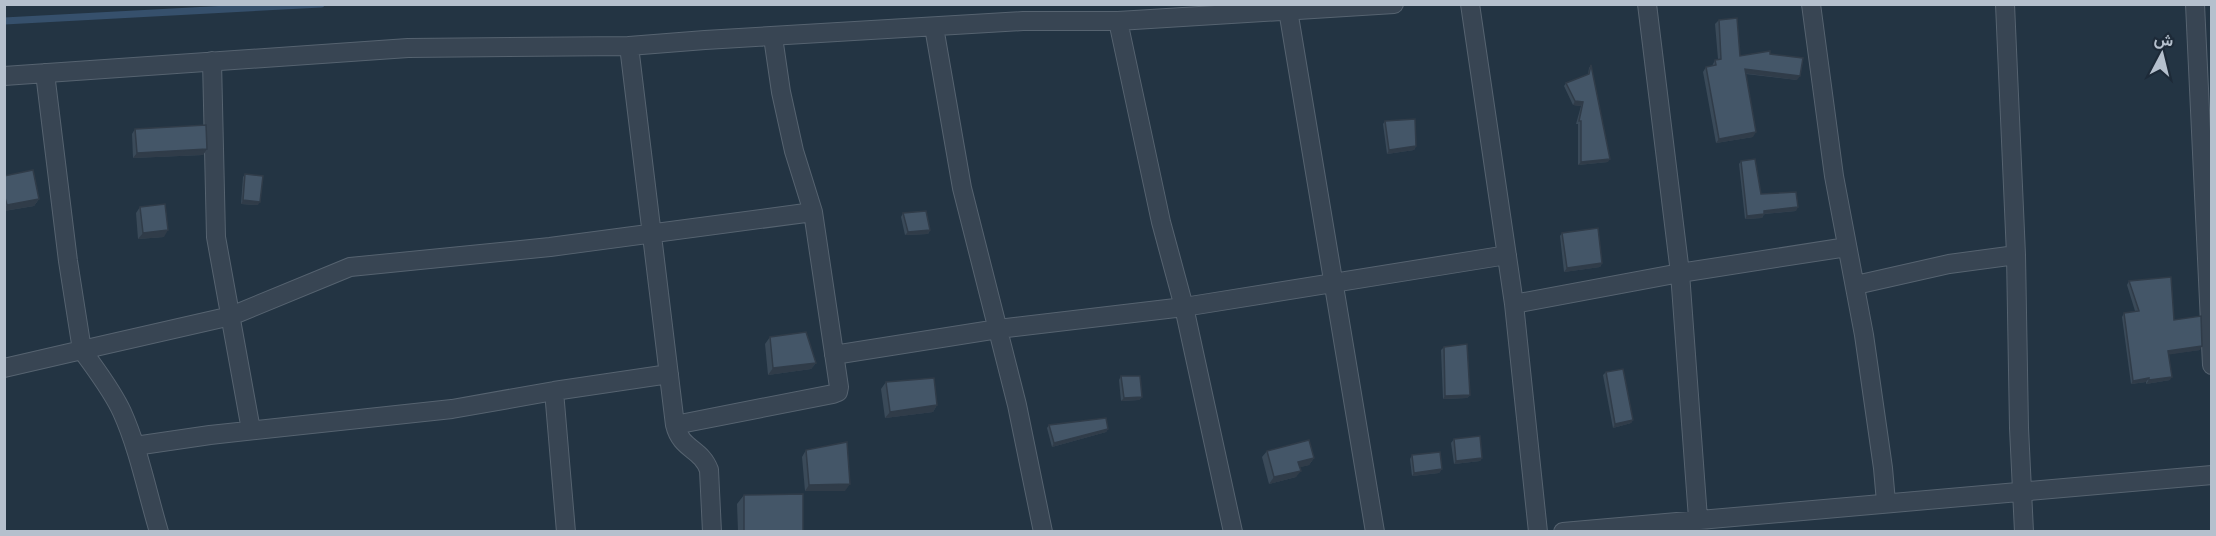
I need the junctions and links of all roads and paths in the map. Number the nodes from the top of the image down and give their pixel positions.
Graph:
1 (1394, 4) edge
2 (1470, 4) edge
3 (1647, 4) edge
4 (1811, 4) edge
5 (2005, 4) edge
6 (2195, 4) edge
7 (1288, 10) junction
8 (1118, 21) junction
9 (934, 27) junction
10 (772, 37) junction
11 (629, 46) junction
12 (212, 61) junction
13 (45, 72) junction
14 (4, 76) edge
15 (2207, 168) edge
16 (813, 212) junction
17 (651, 235) junction
18 (1847, 247) junction
19 (1507, 255) junction
20 (2016, 255) junction
21 (1680, 273) junction
22 (1335, 283) junction
23 (1856, 285) junction
24 (1514, 304) junction
25 (1184, 307) junction
26 (231, 316) junction
27 (2211, 319) edge
28 (998, 329) junction
29 (82, 350) junction
30 (834, 355) junction
31 (2211, 365) edge
32 (4, 368) edge
33 (669, 374) junction
34 (554, 391) junction
35 (675, 425) junction
36 (251, 430) junction
37 (135, 446) junction
38 (2211, 475) edge
39 (2022, 491) junction
40 (1886, 502) junction
41 (1699, 526) edge
42 (159, 531) edge
43 (566, 531) edge
44 (712, 531) edge
45 (1043, 531) edge
46 (1233, 531) edge
47 (1376, 531) edge
48 (1538, 531) edge
49 (1563, 531) edge
50 (2024, 531) edge

1 - 7 street
2 - 19 street
3 - 21 street
4 - 18 street
5 - 20 street
6 - 15 street
7 - 8 street
7 - 22 street
8 - 9 street
8 - 25 street
9 - 10 street
9 - 28 street
10 - 11 street
10 - 16 street
11 - 12 street
11 - 17 street
12 - 13 street
12 - 26 street
13 - 14 street
13 - 29 street
15 - 27 street
16 - 17 street
16 - 30 street
17 - 26 street
17 - 33 street
18 - 21 street
18 - 23 street
19 - 22 street
19 - 24 street
20 - 23 street
20 - 39 street
21 - 24 street
21 - 41 street
22 - 25 street
22 - 47 street
23 - 40 street
24 - 48 street
25 - 28 street
25 - 46 street
26 - 29 street
26 - 36 street
27 - 31 street
28 - 30 street
28 - 45 street
29 - 32 street
29 - 37 street
30 - 35 street
33 - 34 street
33 - 35 street
34 - 36 street
34 - 43 street
35 - 44 street
36 - 37 street
37 - 42 street
38 - 39 street
39 - 40 street
39 - 50 street
40 - 41 street
41 - 49 street

